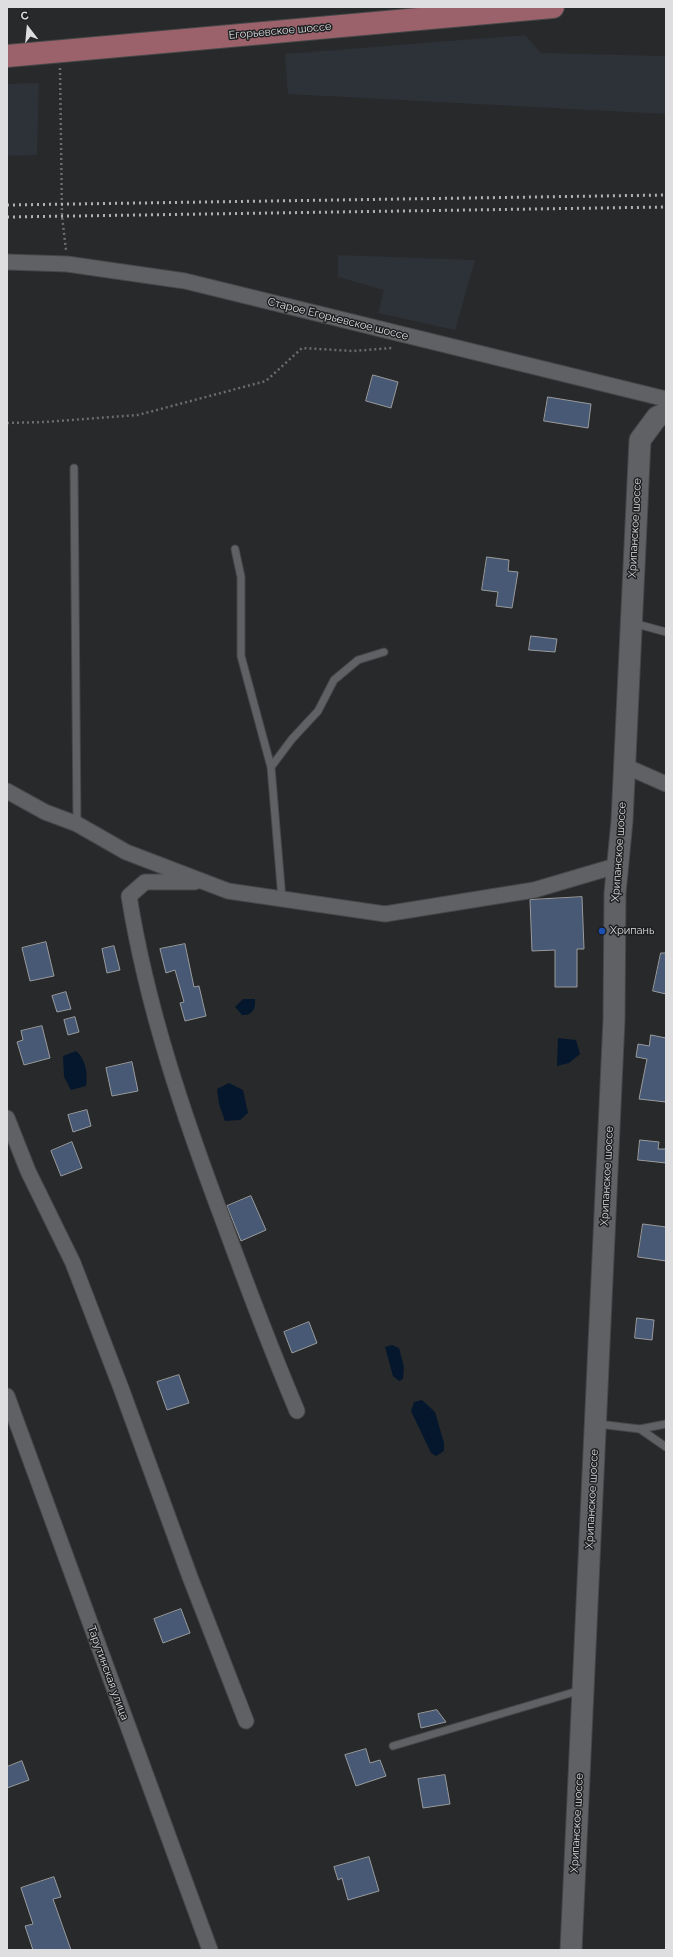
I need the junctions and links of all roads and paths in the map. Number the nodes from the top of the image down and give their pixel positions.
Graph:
1 (553, 7) edge
2 (500, 9) edge
3 (60, 51) junction
4 (7, 56) edge
5 (7, 262) edge
6 (67, 264) junction
7 (407, 336) junction
8 (666, 399) edge
9 (666, 413) edge
10 (7, 423) edge
11 (74, 468) dead end
12 (235, 549) dead end
13 (630, 623) junction
14 (666, 632) edge
15 (384, 652) dead end
16 (623, 765) junction
17 (271, 767) junction
18 (666, 784) edge
19 (7, 791) edge
20 (78, 824) junction
21 (619, 865) junction
22 (204, 882) junction
23 (282, 899) junction
24 (7, 1118) edge
25 (7, 1396) edge
26 (297, 1411) dead end
27 (596, 1423) junction
28 (666, 1424) edge
29 (640, 1429) junction
30 (666, 1447) edge
31 (583, 1689) junction
32 (246, 1721) dead end
33 (393, 1746) dead end
34 (210, 1950) edge
35 (571, 1950) edge

1 - 2 main road, Егорьевское шоссе
2 - 3 main road, Егорьевское шоссе
3 - 4 main road, Егорьевское шоссе
3 - 6 path
5 - 6 street, Старое Егорьевское шоссе
6 - 7 street, Старое Егорьевское шоссе
7 - 8 street, Старое Егорьевское шоссе
7 - 10 path
9 - 13 main road, Хрипанское шоссе
11 - 20 lane
12 - 17 lane
13 - 14 lane
13 - 16 main road, Хрипанское шоссе
15 - 17 lane
16 - 18 street
16 - 21 main road, Хрипанское шоссе
17 - 23 lane
19 - 20 street
20 - 22 street
21 - 23 street
21 - 27 main road, Хрипанское шоссе
22 - 23 street
22 - 26 street
24 - 32 street
25 - 34 street, Тарутинская улица
27 - 29 lane
27 - 31 main road, Хрипанское шоссе
28 - 29 lane
29 - 30 lane
31 - 33 lane
31 - 35 main road, Хрипанское шоссе

